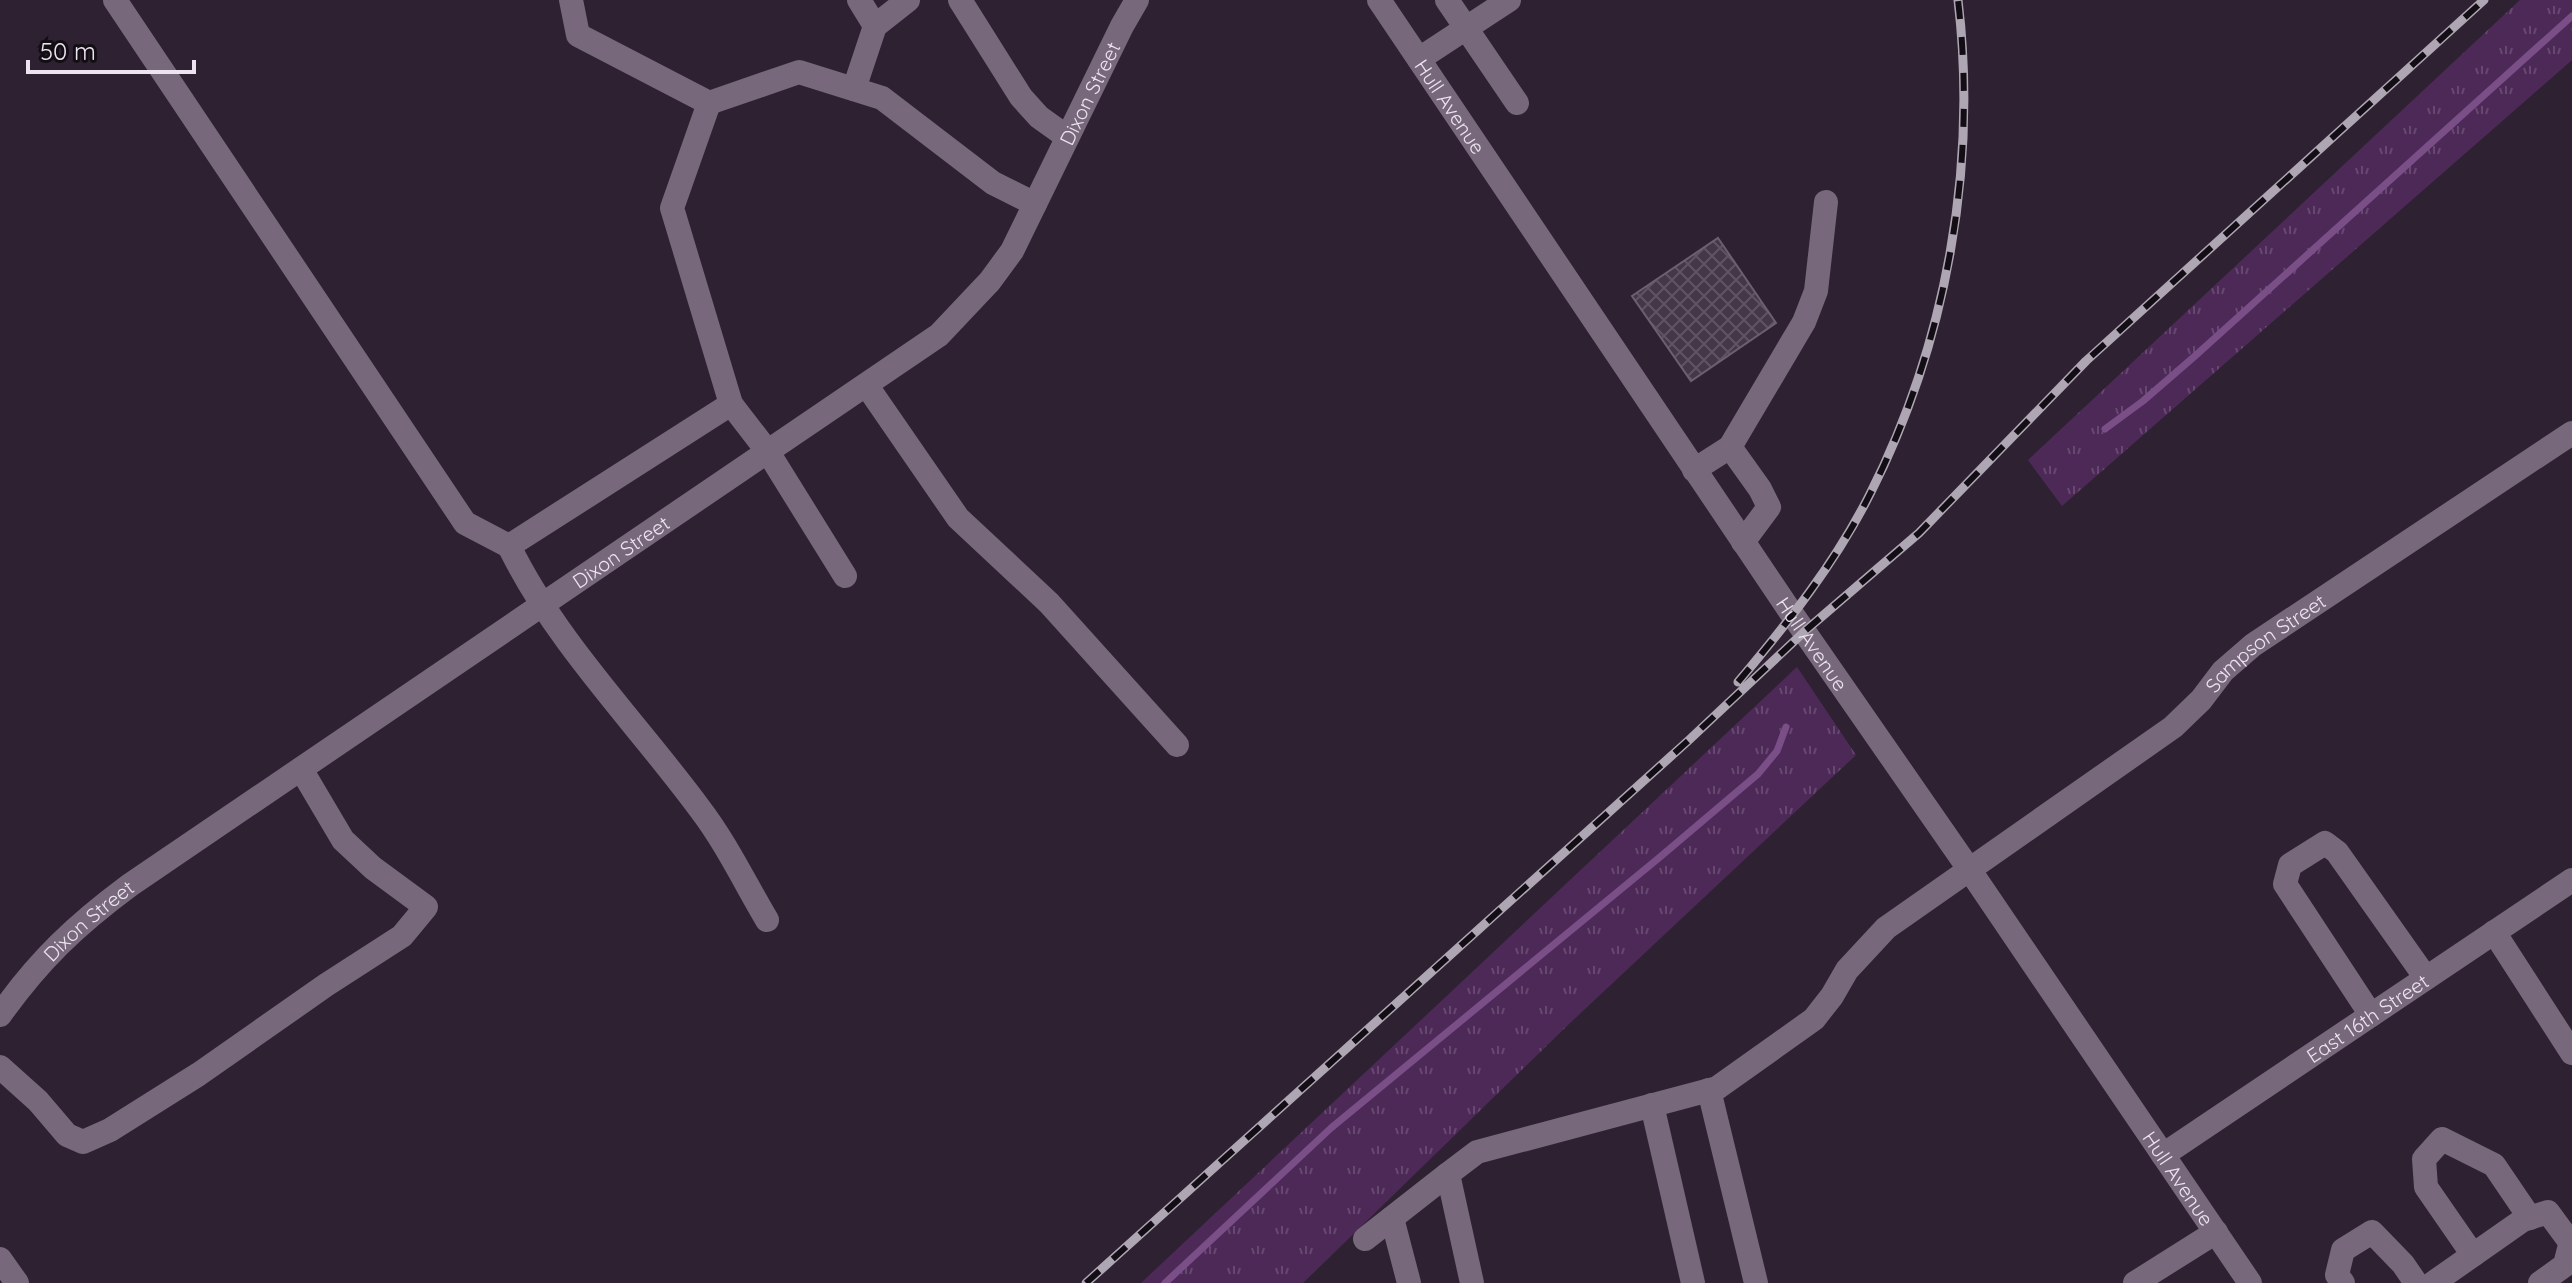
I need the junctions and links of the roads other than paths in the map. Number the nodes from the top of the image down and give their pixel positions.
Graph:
1 (115, 0) edge
2 (571, 0) edge
3 (859, 0) edge
4 (908, 0) edge
5 (960, 0) edge
6 (1137, 0) edge
7 (1379, 0) edge
8 (1447, 0) edge
9 (1509, 0) edge
10 (875, 26) junction
11 (1467, 28) junction
12 (1419, 59) junction
13 (854, 89) junction
14 (709, 103) junction
15 (1517, 103) dead end
16 (1067, 137) junction
17 (1826, 202) dead end
18 (1035, 204) junction
19 (867, 386) junction
20 (731, 404) junction
21 (2572, 433) edge
22 (1730, 447) junction
23 (768, 452) junction
24 (1694, 470) junction
25 (1743, 542) junction
26 (509, 546) junction
27 (845, 576) dead end
28 (543, 605) junction
29 (1177, 745) dead end
30 (301, 769) junction
31 (1969, 869) junction
32 (2572, 880) edge
33 (767, 920) dead end
34 (2494, 932) junction
35 (2426, 978) junction
36 (0, 1015) edge
37 (2371, 1015) junction
38 (2572, 1053) edge
39 (0, 1067) edge
40 (1709, 1090) junction
41 (1652, 1105) junction
42 (2163, 1155) junction
43 (1448, 1174) junction
44 (1392, 1218) junction
45 (2530, 1218) junction
46 (2216, 1232) junction
47 (1365, 1239) dead end
48 (2473, 1255) junction
49 (2567, 1257) edge
50 (0, 1259) edge
51 (17, 1283) edge
52 (1409, 1283) edge
53 (1472, 1283) edge
54 (1693, 1283) edge
55 (1756, 1283) edge
56 (2135, 1283) edge
57 (2250, 1283) edge
58 (2343, 1283) edge
59 (2416, 1283) edge
60 (2433, 1283) edge
61 (2540, 1283) edge

1 - 26 street
2 - 14 street
3 - 10 street
4 - 10 street
5 - 16 street
6 - 16 street, Dixon Street
7 - 12 street, Hull Avenue
8 - 11 street
9 - 11 street
10 - 13 street
11 - 12 street
11 - 15 street
12 - 24 street, Hull Avenue
13 - 14 street
13 - 18 street
14 - 20 street
16 - 18 street, Dixon Street
17 - 22 street
18 - 19 street, Dixon Street
19 - 23 street, Dixon Street
19 - 29 street
20 - 23 street
20 - 26 street
21 - 31 street, Sampson Street
22 - 24 street
22 - 25 street
23 - 27 street
23 - 28 street, Dixon Street
24 - 25 street, Hull Avenue
25 - 31 street, Hull Avenue
26 - 28 street
28 - 30 street, Dixon Street
28 - 33 street
30 - 36 street, Dixon Street
30 - 39 street
31 - 40 street, Sampson Street
31 - 42 street, Hull Avenue
32 - 34 street, East 16th Street
34 - 35 street, East 16th Street
34 - 38 street
35 - 37 street, East 16th Street
35 - 37 street
37 - 42 street, East 16th Street
40 - 41 street, Sampson Street
40 - 55 street
41 - 43 street, Sampson Street
41 - 54 street
42 - 46 street, Hull Avenue
43 - 44 street, Sampson Street
43 - 53 street
44 - 47 street, Sampson Street
44 - 52 street
45 - 48 street
45 - 48 street
45 - 49 street
46 - 56 street
46 - 57 street, Hull Avenue
48 - 60 street
49 - 61 street
50 - 51 street
58 - 59 street

